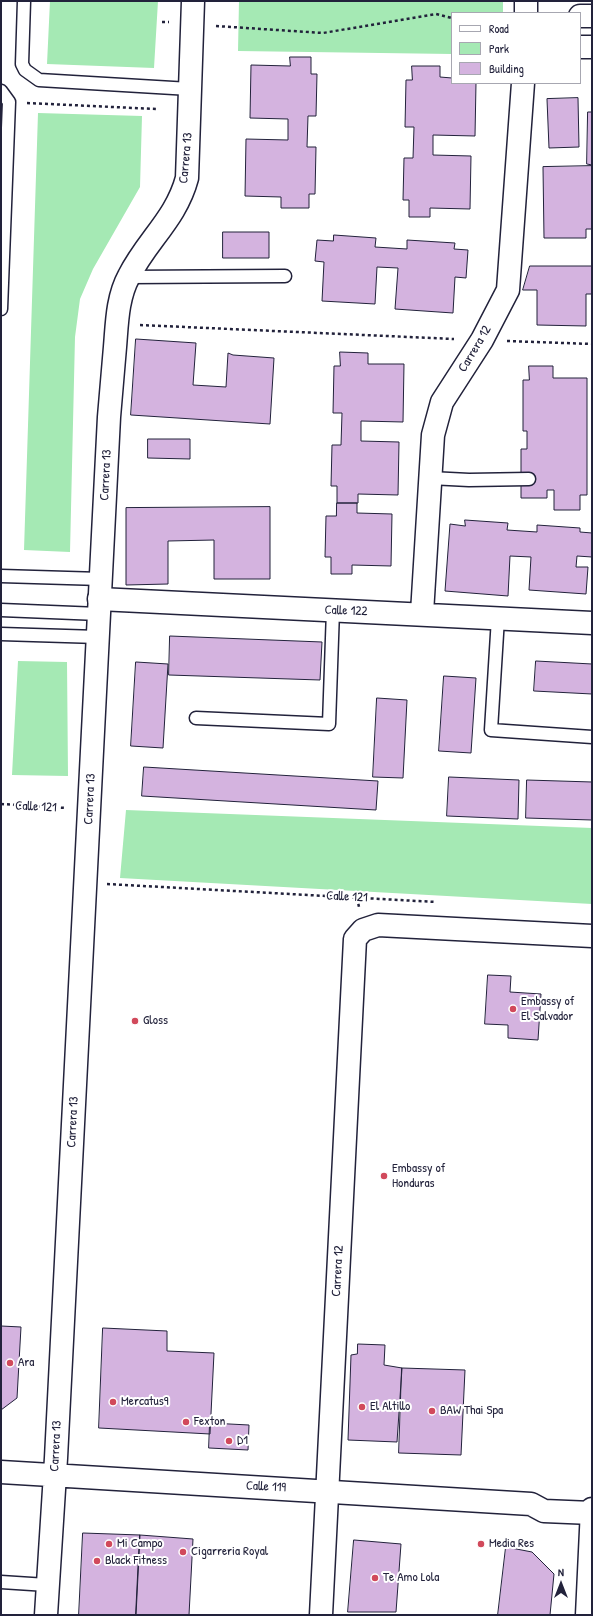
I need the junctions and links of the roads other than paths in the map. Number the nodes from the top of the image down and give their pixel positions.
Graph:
1 (24, 1) edge
2 (193, 1) edge
3 (526, 1) edge
4 (526, 12) edge
5 (581, 16) edge
6 (592, 16) edge
7 (581, 47) edge
8 (592, 47) edge
9 (523, 84) edge
10 (190, 89) junction
11 (1, 91) edge
12 (4, 135) edge
13 (285, 276) dead end
14 (128, 277) junction
15 (1, 309) edge
16 (430, 478) junction
17 (529, 479) dead end
18 (1, 576) edge
19 (100, 597) junction
20 (1, 610) edge
21 (333, 610) junction
22 (422, 613) junction
23 (498, 618) junction
24 (592, 623) edge
25 (1, 634) edge
26 (98, 637) junction
27 (196, 718) dead end
28 (592, 737) edge
29 (592, 936) edge
30 (1, 1472) edge
31 (54, 1475) junction
32 (328, 1491) junction
33 (592, 1501) edge
34 (531, 1504) junction
35 (592, 1509) edge
36 (592, 1513) edge
37 (1, 1582) edge
38 (48, 1585) junction
39 (46, 1615) edge
40 (321, 1615) edge
41 (587, 1615) edge

1 - 10 lane
2 - 10 street, Carrera 13
3 - 4 street
5 - 6 street
7 - 8 street
9 - 16 street, Carrera 12
10 - 14 street, Carrera 13
11 - 12 lane
12 - 15 lane
13 - 14 lane
14 - 19 street, Carrera 13
16 - 17 lane
16 - 22 street, Carrera 12
18 - 19 lane
19 - 20 lane
19 - 21 street, Calle 122
19 - 26 street, Carrera 13
21 - 22 street, Calle 122
21 - 27 lane
22 - 23 street, Calle 122
23 - 24 street, Calle 122
23 - 28 lane
25 - 26 lane
26 - 31 street, Carrera 13
29 - 32 street, Carrera 12
30 - 31 street, Calle 119
31 - 32 street, Calle 119
31 - 38 street, Carrera 13
32 - 34 street, Calle 119
32 - 40 street, Carrera 12
33 - 34 street, Calle 119
34 - 36 street, Calle 119
35 - 36 street
36 - 41 street
37 - 38 lane
38 - 39 street, Carrera 13

